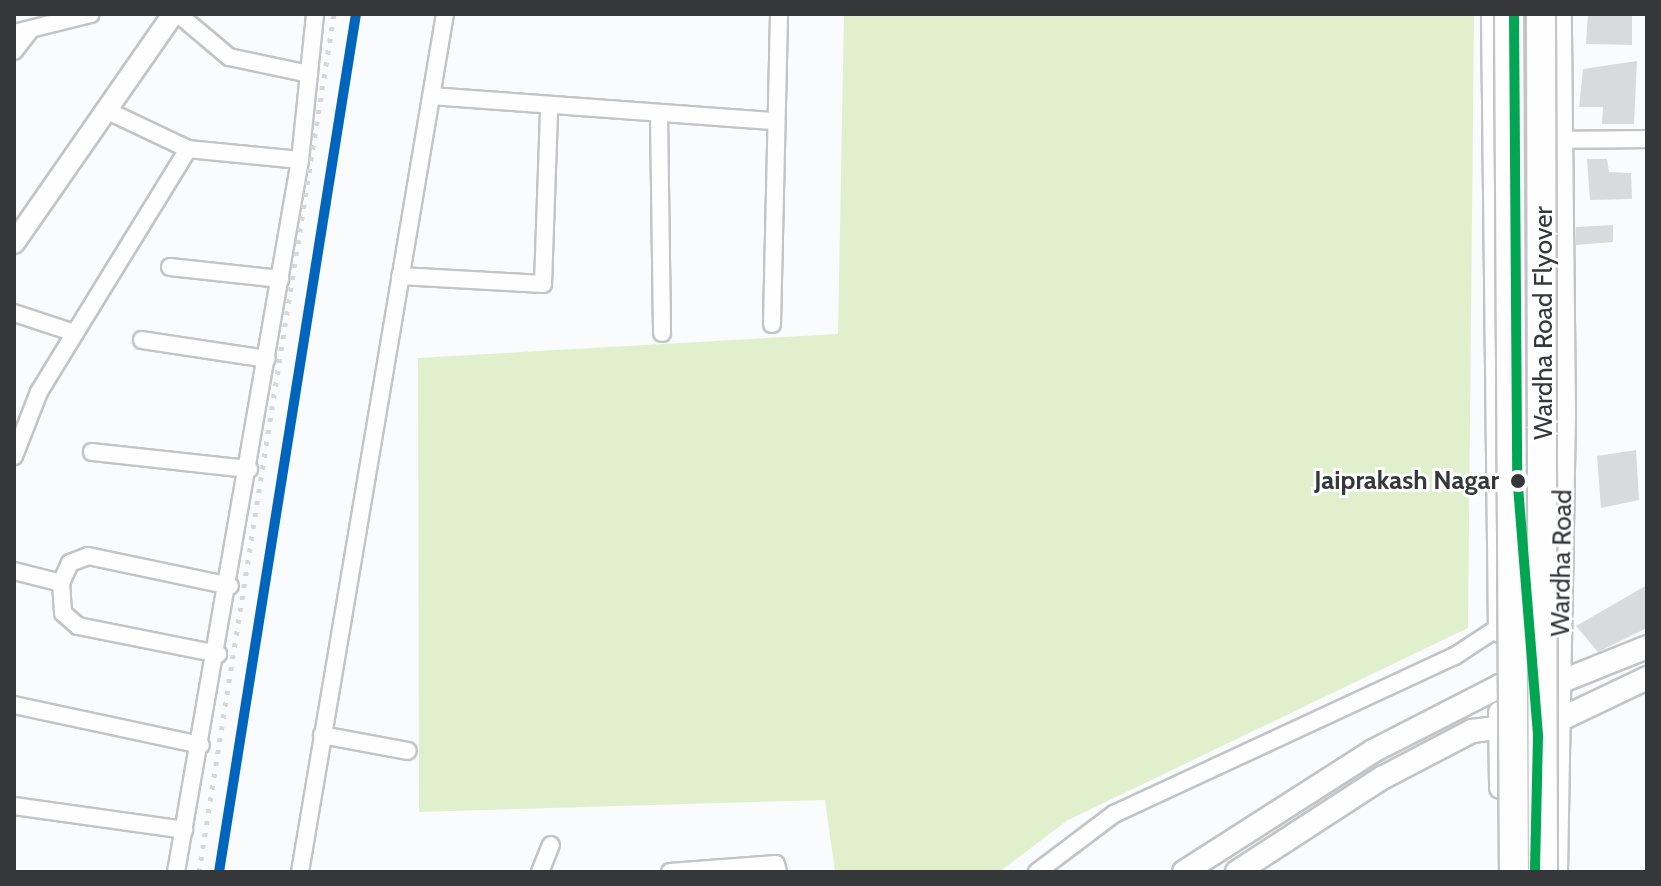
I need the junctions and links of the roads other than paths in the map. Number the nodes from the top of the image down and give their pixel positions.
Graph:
1 (91, 14) edge
2 (175, 14) edge
3 (315, 14) edge
4 (445, 14) edge
5 (779, 14) edge
6 (1492, 14) edge
7 (1509, 14) edge
8 (1541, 14) edge
9 (1561, 14) edge
10 (22, 31) edge
11 (14, 51) edge
12 (309, 74) junction
13 (432, 96) junction
14 (549, 109) junction
15 (106, 110) junction
16 (659, 115) junction
17 (774, 121) junction
18 (1493, 129) junction
19 (1647, 139) edge
20 (1563, 142) junction
21 (188, 149) junction
22 (300, 160) junction
23 (14, 243) edge
24 (170, 267) dead end
25 (400, 276) junction
26 (280, 279) junction
27 (14, 313) edge
28 (772, 324) dead end
29 (75, 333) junction
30 (662, 333) dead end
31 (142, 340) dead end
32 (267, 359) junction
33 (92, 452) dead end
34 (14, 456) edge
35 (249, 469) junction
36 (14, 571) edge
37 (61, 583) junction
38 (230, 586) junction
39 (1499, 627) junction
40 (1647, 647) edge
41 (218, 654) junction
42 (1647, 678) edge
43 (1560, 682) junction
44 (1500, 686) junction
45 (14, 705) edge
46 (1559, 720) junction
47 (1499, 726) junction
48 (322, 735) junction
49 (201, 745) junction
50 (408, 751) dead end
51 (14, 806) edge
52 (184, 830) junction
53 (551, 845) dead end
54 (176, 872) edge
55 (300, 872) edge
56 (540, 872) edge
57 (670, 872) edge
58 (778, 872) edge
59 (1037, 872) edge
60 (1184, 872) edge
61 (1237, 872) edge
62 (1501, 872) edge
63 (1514, 872) edge
64 (1543, 872) edge
65 (1557, 872) edge

1 - 10 street
2 - 12 street
2 - 15 street
3 - 12 street
4 - 13 street
5 - 17 street
6 - 18 street
7 - 63 highway, Wardha Road Flyover, bridge
8 - 64 highway, Wardha Road Flyover, bridge
9 - 20 street, Wardha Road
10 - 11 street
12 - 22 street
13 - 14 street
13 - 25 street
14 - 16 street
14 - 25 street
15 - 21 street
15 - 23 street
16 - 17 street
16 - 30 street
17 - 28 street
18 - 20 street
18 - 39 street
19 - 20 street
20 - 43 street, Wardha Road
21 - 22 street
21 - 29 street
22 - 26 street
24 - 26 street
25 - 48 street
26 - 32 street
27 - 29 street
29 - 34 street
31 - 32 street
32 - 35 street
33 - 35 street
35 - 38 street
36 - 37 street
37 - 38 street
37 - 41 street
38 - 41 street
39 - 44 street
39 - 59 street
40 - 43 main road
41 - 49 street
42 - 46 main road
43 - 44 main road
43 - 46 street, Wardha Road
44 - 47 street
44 - 60 main road
45 - 49 street
46 - 47 main road
46 - 65 street, Wardha Road
47 - 61 main road
47 - 62 street
48 - 50 street
48 - 55 street
49 - 52 street
51 - 52 street
52 - 54 street
53 - 56 street
57 - 58 street

